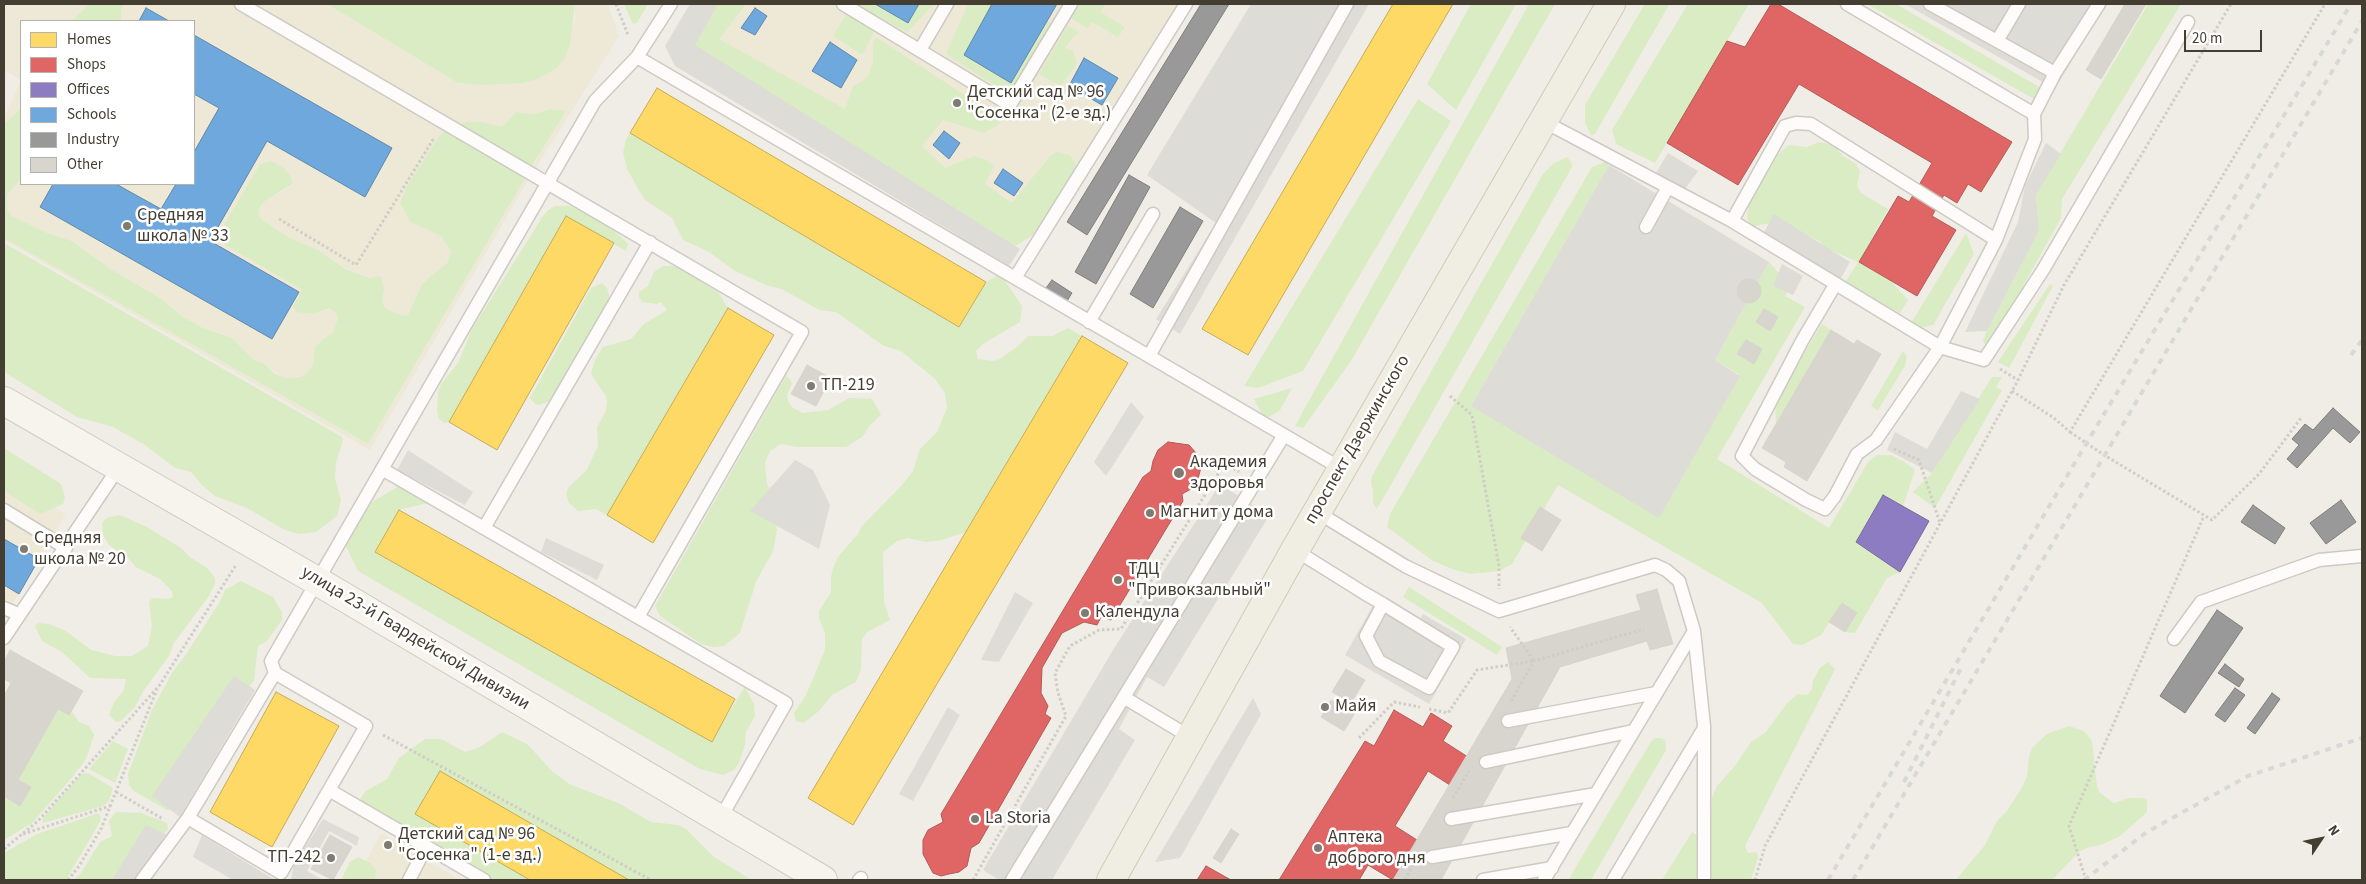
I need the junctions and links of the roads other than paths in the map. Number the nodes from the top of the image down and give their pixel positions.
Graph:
1 (241, 4) edge
2 (671, 4) edge
3 (843, 4) edge
4 (947, 4) edge
5 (1071, 4) edge
6 (1186, 4) edge
7 (1347, 4) edge
8 (1611, 4) edge
9 (1847, 4) edge
10 (2019, 4) edge
11 (2099, 4) edge
12 (1937, 5) edge
13 (2188, 22) dead end
14 (1997, 41) junction
15 (920, 50) junction
16 (637, 57) junction
17 (2055, 73) junction
18 (2034, 114) junction
19 (1543, 121) junction
20 (547, 182) junction
21 (1668, 187) junction
22 (1153, 214) dead end
23 (1732, 222) junction
24 (1646, 227) dead end
25 (1996, 240) junction
26 (650, 242) junction
27 (1014, 278) junction
28 (1835, 285) junction
29 (1089, 322) junction
30 (1940, 347) junction
31 (1148, 356) junction
32 (4, 401) edge
33 (1284, 435) junction
34 (119, 467) junction
35 (382, 469) junction
36 (1342, 469) junction
37 (4, 510) edge
38 (1317, 512) junction
39 (484, 528) junction
40 (66, 548) junction
41 (1295, 550) junction
42 (2362, 556) edge
43 (317, 581) junction
44 (1383, 604) junction
45 (4, 608) edge
46 (18, 614) junction
47 (638, 617) junction
48 (1694, 631) junction
49 (4, 638) edge
50 (2174, 639) dead end
51 (275, 673) junction
52 (1656, 693) junction
53 (1125, 698) junction
54 (1508, 721) dead end
55 (1704, 726) junction
56 (1633, 731) junction
57 (1190, 738) junction
58 (1486, 762) dead end
59 (329, 790) junction
60 (1596, 794) junction
61 (720, 819) junction
62 (1451, 819) dead end
63 (184, 823) junction
64 (1572, 833) junction
65 (426, 847) junction
66 (1432, 857) dead end
67 (1552, 868) junction
68 (142, 880) edge
69 (409, 880) edge
70 (484, 880) edge
71 (823, 880) edge
72 (1012, 880) edge
73 (1111, 880) edge
74 (1483, 880) edge
75 (1544, 880) edge
76 (1613, 880) edge
77 (1704, 880) edge

1 - 20 lane
2 - 16 lane
3 - 15 lane
4 - 15 lane
5 - 15 lane
6 - 27 lane
7 - 31 lane
8 - 19 main road, проспект Дзержинского
9 - 18 lane
10 - 14 lane
11 - 17 lane
12 - 14 lane
13 - 30 lane
14 - 17 lane
16 - 20 lane
16 - 27 lane
17 - 18 lane
18 - 25 lane
19 - 21 lane
19 - 36 main road, проспект Дзержинского
20 - 26 lane
20 - 35 lane
21 - 23 lane
21 - 24 lane
22 - 29 lane
23 - 25 lane
23 - 28 lane
25 - 30 lane
26 - 39 lane
26 - 47 lane
27 - 29 lane
28 - 30 lane
28 - 30 lane
29 - 31 lane
31 - 33 lane
32 - 34 street, улица 23-й Гвардейской Дивизии
33 - 36 lane
33 - 53 lane
34 - 40 lane
34 - 43 street, улица 23-й Гвардейской Дивизии
35 - 39 lane
35 - 43 lane
36 - 38 main road, проспект Дзержинского
37 - 40 lane
38 - 41 main road, проспект Дзержинского
38 - 48 lane
39 - 47 lane
40 - 46 lane
41 - 44 lane
41 - 57 main road, проспект Дзержинского
42 - 50 lane
43 - 51 lane
43 - 61 street, улица 23-й Гвардейской Дивизии
44 - 44 lane
45 - 46 lane
46 - 49 lane
47 - 61 lane
48 - 52 lane
48 - 55 lane
51 - 59 lane
51 - 63 lane
52 - 54 lane
52 - 56 lane
53 - 57 lane
53 - 72 lane
55 - 76 lane
55 - 77 lane
56 - 58 lane
56 - 60 lane
57 - 73 main road, проспект Дзержинского
59 - 63 lane
59 - 65 lane
60 - 62 lane
60 - 64 lane
61 - 71 street, улица 23-й Гвардейской Дивизии
63 - 68 lane
64 - 66 lane
64 - 67 lane
65 - 69 lane
65 - 70 lane
67 - 74 lane
67 - 75 lane

